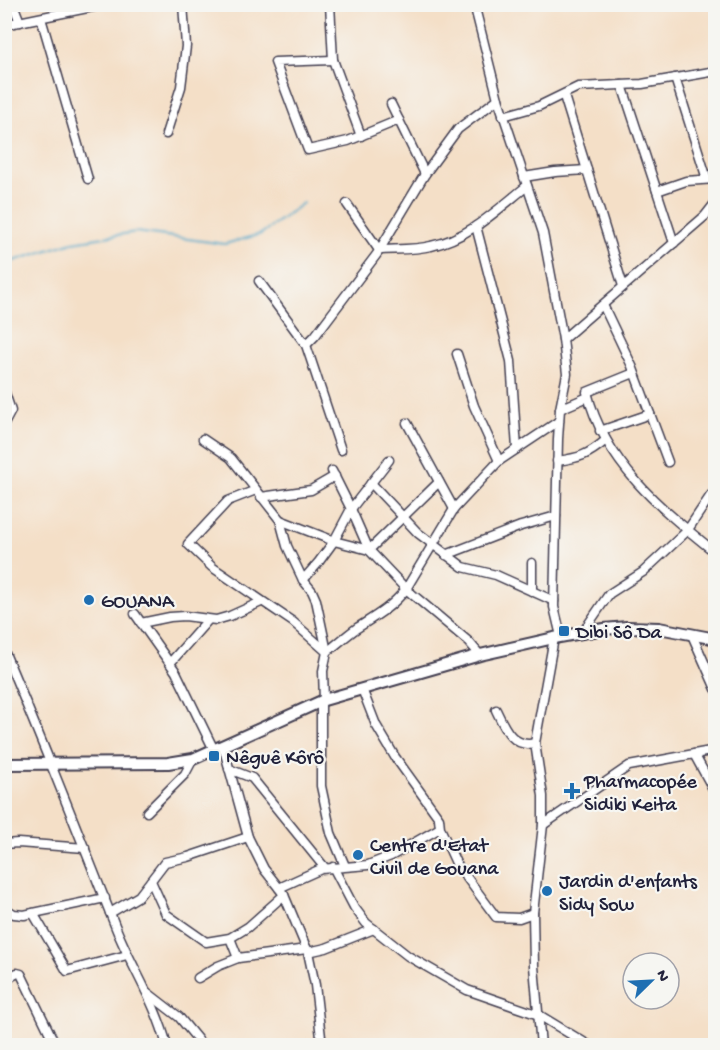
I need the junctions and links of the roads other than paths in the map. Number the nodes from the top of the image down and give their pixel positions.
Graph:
1 (14, 4) edge
2 (107, 4) edge
3 (183, 4) edge
4 (330, 4) edge
5 (474, 4) edge
6 (72, 8) edge
7 (41, 18) junction
8 (20, 22) junction
9 (4, 25) edge
10 (333, 60) junction
11 (716, 71) edge
12 (675, 78) junction
13 (622, 85) junction
14 (564, 96) junction
15 (498, 99) junction
16 (391, 104) dead end
17 (503, 116) junction
18 (399, 120) junction
19 (166, 135) dead end
20 (361, 136) junction
21 (587, 170) junction
22 (425, 174) junction
23 (88, 179) dead end
24 (711, 179) edge
25 (525, 182) junction
26 (657, 191) junction
27 (716, 202) edge
28 (347, 204) dead end
29 (476, 226) junction
30 (674, 243) junction
31 (379, 250) junction
32 (259, 281) dead end
33 (624, 286) junction
34 (603, 304) junction
35 (563, 339) junction
36 (306, 345) junction
37 (457, 354) dead end
38 (634, 373) junction
39 (4, 390) edge
40 (588, 397) junction
41 (560, 409) junction
42 (650, 414) junction
43 (559, 421) junction
44 (407, 423) dead end
45 (4, 424) edge
46 (600, 431) junction
47 (203, 439) dead end
48 (606, 440) junction
49 (517, 449) junction
50 (341, 450) dead end
51 (389, 460) dead end
52 (499, 461) junction
53 (557, 461) junction
54 (668, 462) dead end
55 (439, 482) junction
56 (371, 483) junction
57 (716, 492) edge
58 (259, 493) junction
59 (351, 508) junction
60 (454, 508) junction
61 (556, 516) junction
62 (403, 518) junction
63 (279, 520) junction
64 (687, 531) junction
65 (334, 541) junction
66 (433, 544) junction
67 (369, 550) junction
68 (716, 552) edge
69 (446, 555) junction
70 (532, 562) dead end
71 (303, 580) junction
72 (406, 589) junction
73 (532, 591) junction
74 (554, 601) junction
75 (261, 602) junction
76 (135, 615) dead end
77 (208, 620) junction
78 (141, 623) junction
79 (583, 632) junction
80 (692, 634) junction
81 (557, 637) junction
82 (716, 639) edge
83 (4, 651) edge
84 (327, 652) junction
85 (480, 655) junction
86 (170, 663) junction
87 (362, 689) junction
88 (716, 689) edge
89 (322, 701) junction
90 (496, 710) dead end
91 (535, 743) junction
92 (218, 748) junction
93 (716, 750) edge
94 (694, 754) junction
95 (193, 759) junction
96 (4, 764) edge
97 (52, 764) junction
98 (229, 769) junction
99 (716, 794) edge
100 (147, 812) dead end
101 (543, 825) junction
102 (440, 828) junction
103 (248, 837) junction
104 (4, 844) edge
105 (85, 849) junction
106 (345, 866) junction
107 (329, 868) junction
108 (151, 881) junction
109 (281, 892) junction
110 (105, 898) junction
111 (4, 908) edge
112 (33, 913) junction
113 (110, 913) junction
114 (533, 913) junction
115 (374, 929) junction
116 (230, 938) junction
117 (307, 951) junction
118 (127, 955) junction
119 (238, 958) junction
120 (198, 978) dead end
121 (4, 981) edge
122 (148, 993) junction
123 (539, 1015) junction
124 (56, 1046) edge
125 (166, 1046) edge
126 (203, 1046) edge
127 (322, 1046) edge
128 (542, 1046) edge
129 (590, 1046) edge

1 - 8 street
2 - 6 street
3 - 19 street
4 - 10 street
5 - 15 street
6 - 7 street
7 - 8 street
7 - 23 street
8 - 9 street
10 - 20 street
10 - 20 street
11 - 12 street
12 - 13 street
12 - 24 street
13 - 14 street
13 - 26 street
14 - 17 street
14 - 21 street
15 - 17 street
15 - 22 street
16 - 18 street
17 - 25 street
18 - 20 street
18 - 22 street
21 - 25 street
21 - 33 street
22 - 31 street
24 - 26 street
25 - 29 street
25 - 35 street
26 - 30 street
27 - 30 street
28 - 31 street
29 - 31 street
29 - 49 street
30 - 33 street
31 - 36 street
32 - 36 street
33 - 34 street
34 - 35 street
34 - 38 street
35 - 41 street
36 - 50 street
37 - 52 street
38 - 40 street
38 - 42 street
39 - 45 street
40 - 41 street
40 - 46 street
41 - 43 street
42 - 46 street
42 - 54 street
43 - 49 street
43 - 53 street
44 - 55 street
46 - 48 street
47 - 58 street
48 - 53 street
48 - 64 street
49 - 52 street
51 - 56 street
52 - 60 street
53 - 61 street
55 - 60 street
55 - 62 street
56 - 59 street
56 - 62 street
57 - 64 street
58 - 59 street
58 - 63 street
58 - 75 street
59 - 65 street
59 - 67 street
60 - 66 street
61 - 69 street
61 - 74 street
62 - 66 street
62 - 67 street
63 - 65 street
63 - 71 street
64 - 68 street
64 - 79 street
65 - 67 street
65 - 71 street
66 - 69 street
66 - 72 street
67 - 72 street
69 - 73 street
70 - 73 street
71 - 84 street
72 - 84 street
72 - 85 street
73 - 74 street
74 - 81 street
75 - 77 street
75 - 84 street
76 - 78 street
77 - 78 street
77 - 86 street
78 - 86 street
79 - 80 street
79 - 81 street
80 - 82 street
80 - 88 street
81 - 85 street
81 - 91 street
83 - 97 street
84 - 89 street
85 - 87 street
86 - 92 street
87 - 89 street
87 - 102 street
89 - 92 street
89 - 106 street
90 - 91 street
91 - 101 street
92 - 95 street
92 - 98 street
93 - 94 street
94 - 99 street
94 - 101 street
95 - 97 street
95 - 100 street
96 - 97 street
97 - 105 street
98 - 103 street
98 - 107 street
101 - 114 street
102 - 106 street
102 - 114 street
103 - 108 street
103 - 109 street
104 - 105 street
105 - 110 street
106 - 107 street
107 - 109 street
107 - 115 street
108 - 113 street
108 - 116 street
109 - 116 street
109 - 117 street
110 - 112 street
110 - 113 street
111 - 112 street
112 - 118 street
113 - 118 street
114 - 123 street
115 - 117 street
115 - 123 street
116 - 119 street
117 - 119 street
117 - 127 street
118 - 122 street
119 - 120 street
121 - 124 street
122 - 125 street
122 - 126 street
123 - 128 street
123 - 129 street

